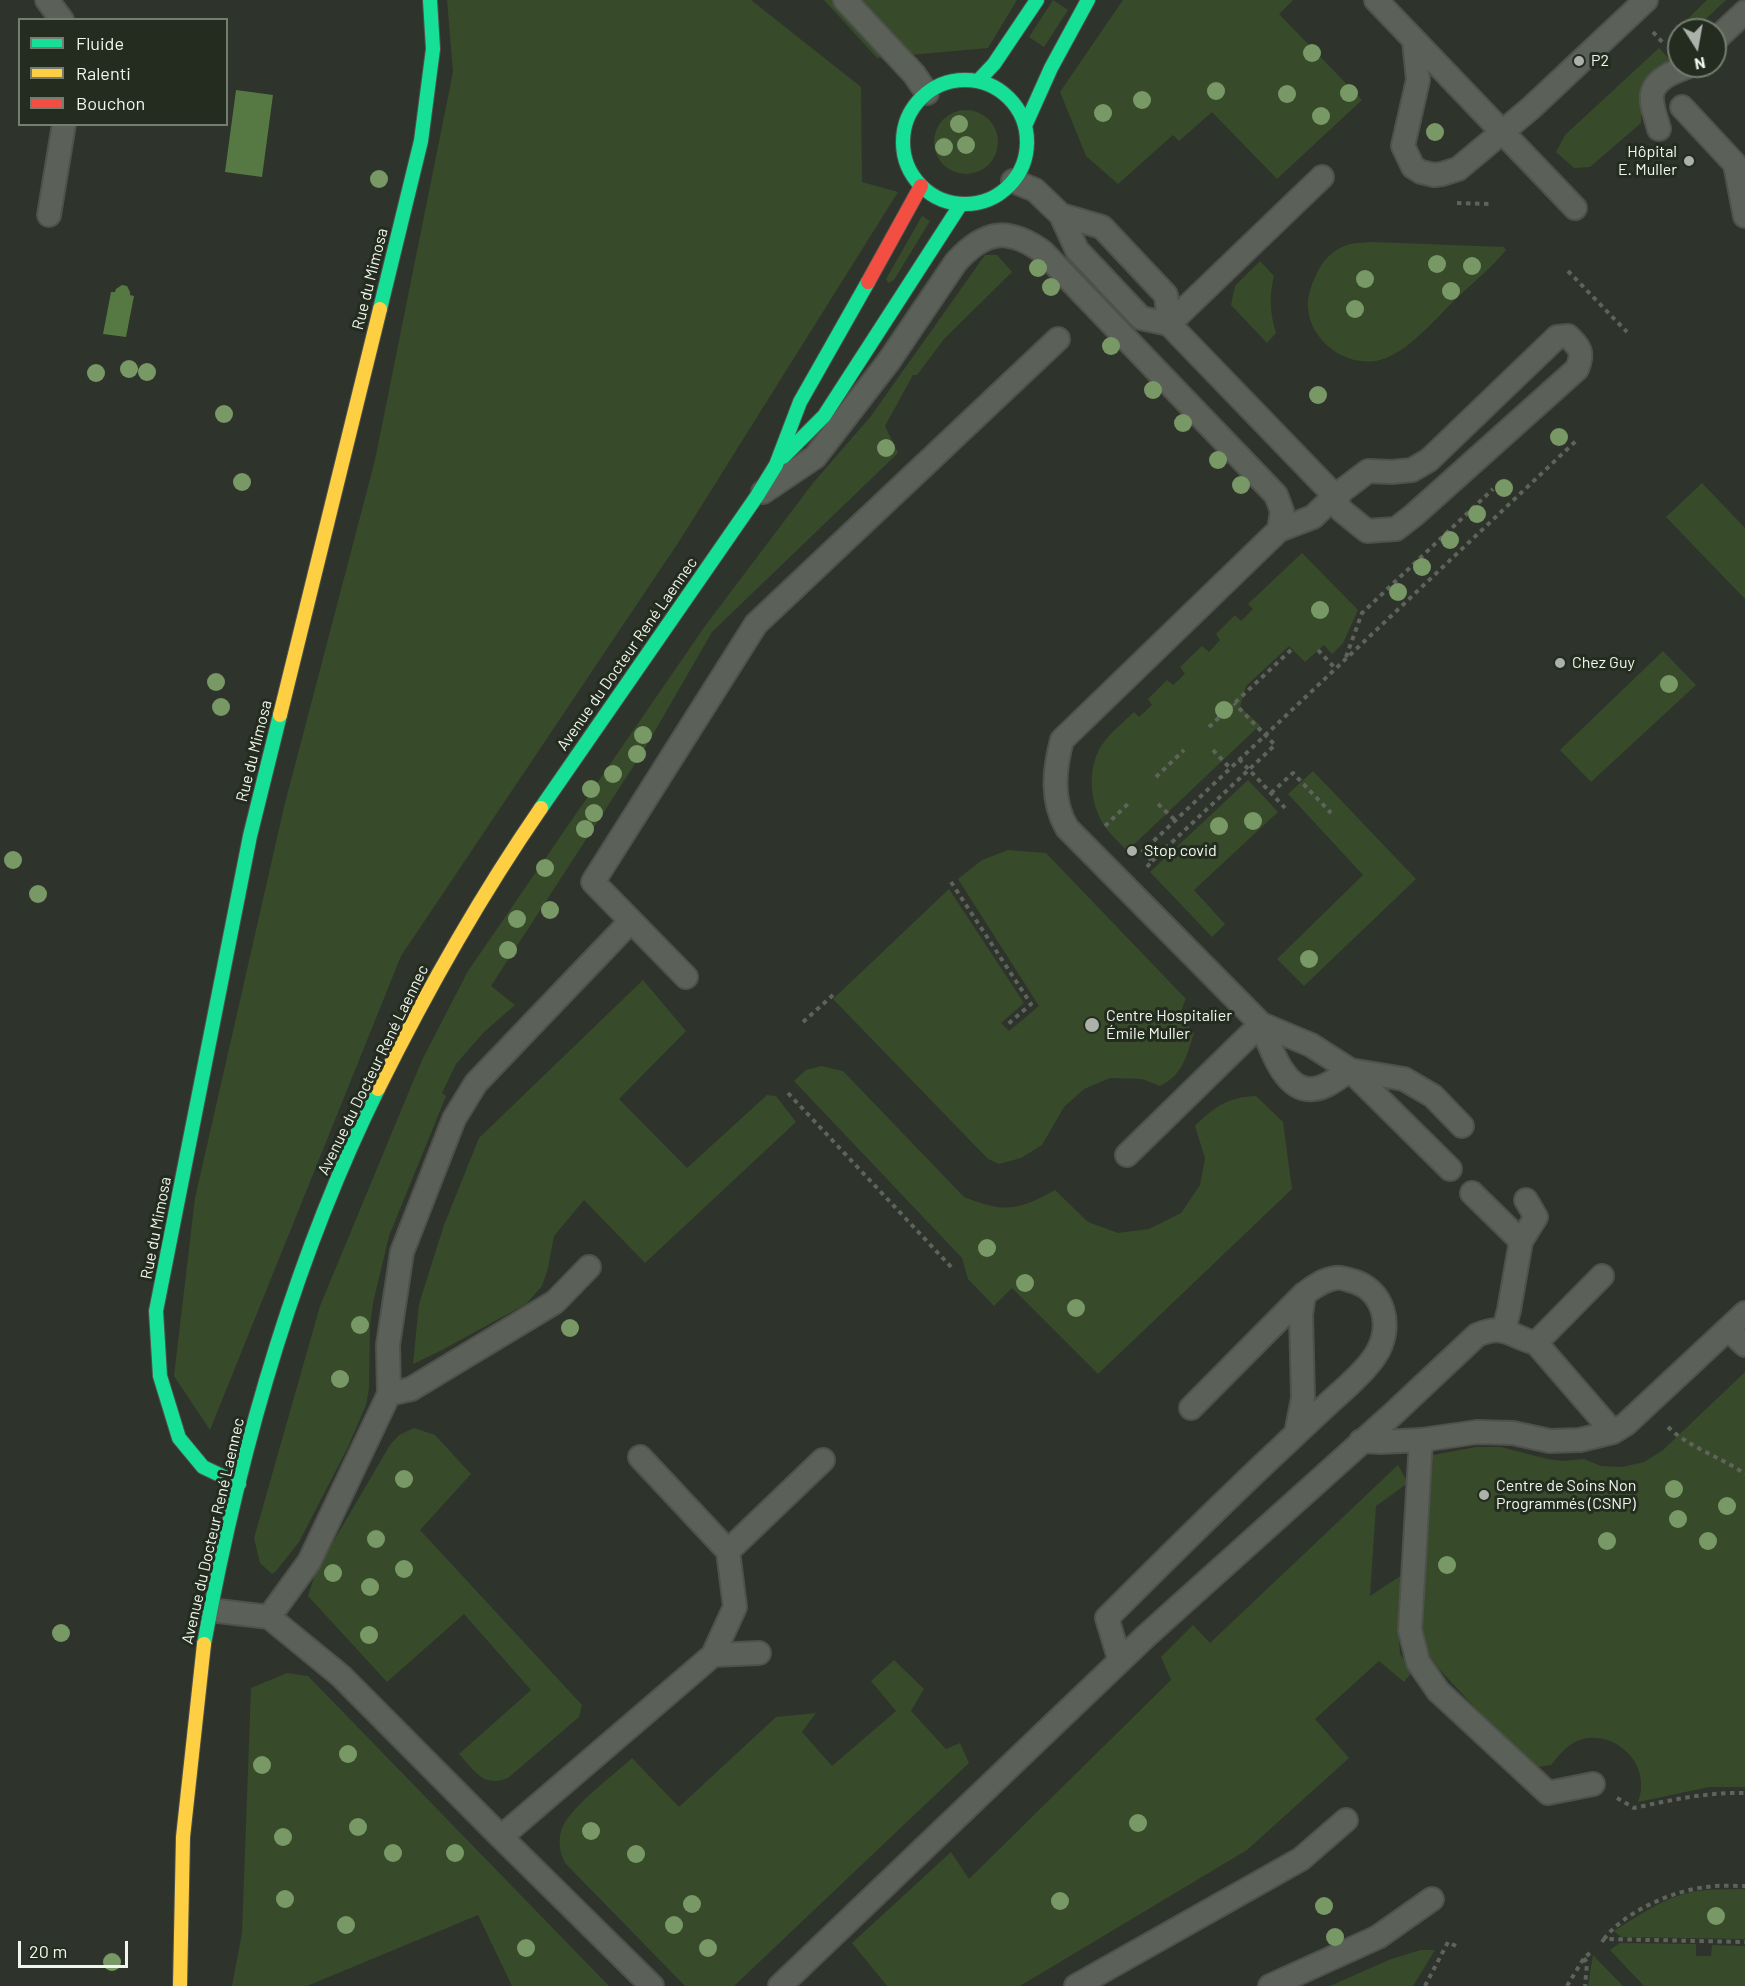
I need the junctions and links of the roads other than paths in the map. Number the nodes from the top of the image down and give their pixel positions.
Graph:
1 (47, 0) edge
2 (430, 0) edge
3 (845, 0) edge
4 (1037, 0) edge
5 (1088, 0) edge
6 (1376, 0) edge
7 (1646, 0) edge
8 (1745, 12) edge
9 (60, 18) edge
10 (1727, 29) edge
11 (1414, 40) junction
12 (1667, 76) edge
13 (978, 81) junction
14 (927, 93) junction
15 (1682, 106) dead end
16 (64, 126) edge
17 (1025, 126) junction
18 (1659, 129) dead end
19 (1503, 131) junction
20 (1322, 177) dead end
21 (1013, 181) junction
22 (921, 186) junction
23 (962, 204) junction
24 (1575, 208) dead end
25 (48, 215) dead end
26 (1062, 215) junction
27 (1745, 216) edge
28 (1169, 324) junction
29 (1058, 339) dead end
30 (776, 465) junction
31 (757, 496) junction
32 (1335, 496) junction
33 (1280, 530) junction
34 (631, 921) junction
35 (686, 977) dead end
36 (1261, 1024) junction
37 (1350, 1070) junction
38 (1462, 1126) dead end
39 (1127, 1155) dead end
40 (1449, 1169) dead end
41 (1472, 1193) dead end
42 (1526, 1200) dead end
43 (1521, 1241) junction
44 (589, 1267) dead end
45 (1602, 1276) dead end
46 (1304, 1294) junction
47 (1745, 1313) edge
48 (1504, 1329) junction
49 (1728, 1329) junction
50 (1536, 1343) junction
51 (1745, 1345) edge
52 (389, 1394) junction
53 (1191, 1408) dead end
54 (1613, 1432) junction
55 (1296, 1434) junction
56 (1420, 1440) junction
57 (1361, 1441) junction
58 (640, 1457) dead end
59 (823, 1460) dead end
60 (239, 1484) junction
61 (728, 1551) junction
62 (210, 1610) junction
63 (268, 1617) junction
64 (759, 1653) dead end
65 (713, 1655) junction
66 (1120, 1661) junction
67 (1593, 1784) road end
68 (1346, 1820) dead end
69 (501, 1837) junction
70 (1432, 1899) dead end
71 (180, 1986) edge
72 (652, 1986) edge
73 (780, 1986) edge
74 (1076, 1986) edge
75 (1270, 1986) edge

1 - 9 lane
2 - 60 main road, Rue du Mimosa
3 - 14 lane
4 - 13 main road
5 - 17 main road
6 - 11 lane
7 - 19 lane
8 - 10 lane
11 - 19 lane
11 - 19 lane
12 - 18 lane
13 - 14 main road
13 - 17 main road
14 - 22 main road
15 - 27 lane
16 - 25 lane
17 - 21 main road
19 - 24 lane
20 - 28 lane
21 - 23 main road
21 - 26 lane
22 - 23 main road
22 - 30 main road, Avenue du Docteur René Laennec
23 - 30 main road, Avenue du Docteur René Laennec
26 - 28 lane
26 - 28 lane
28 - 32 lane
29 - 34 lane
30 - 31 main road, Avenue du Docteur René Laennec
31 - 33 lane
31 - 60 main road, Avenue du Docteur René Laennec
32 - 32 lane
32 - 33 lane
33 - 36 lane
34 - 35 lane
34 - 52 lane
36 - 37 lane
36 - 37 lane
36 - 39 lane
37 - 38 lane
37 - 40 lane
41 - 43 lane
42 - 43 lane
43 - 48 lane
44 - 52 lane
45 - 50 lane
46 - 53 lane
46 - 55 lane
46 - 55 lane
47 - 49 lane
48 - 50 lane
48 - 57 lane
49 - 51 lane
49 - 54 lane
50 - 54 lane
52 - 63 lane
54 - 56 lane
55 - 66 lane
56 - 57 lane
56 - 67 lane
57 - 66 lane
58 - 61 lane
59 - 61 lane
60 - 62 main road, Avenue du Docteur René Laennec
61 - 65 lane
62 - 63 lane
62 - 71 main road, Avenue du Docteur René Laennec
63 - 69 lane
64 - 65 lane
65 - 69 lane
66 - 73 lane
68 - 74 lane
69 - 72 lane
70 - 75 lane

